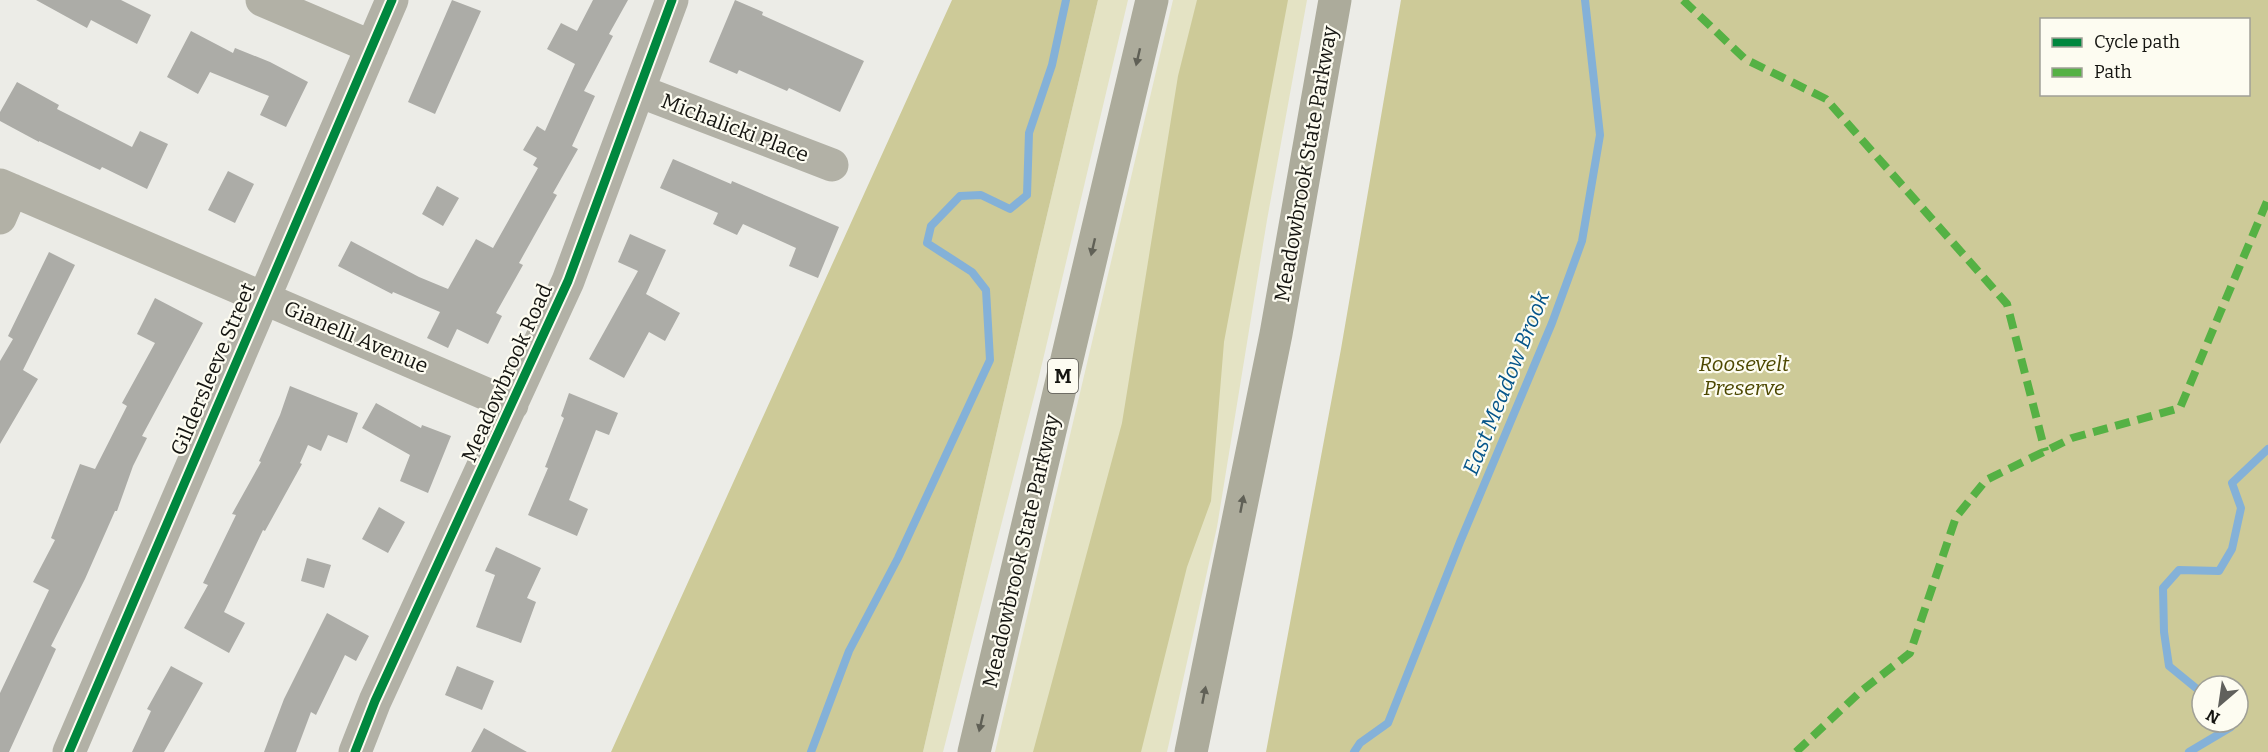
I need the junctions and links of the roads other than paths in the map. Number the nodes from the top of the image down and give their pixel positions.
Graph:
1 (262, 0) edge
2 (392, 0) edge
3 (672, 0) edge
4 (1152, 0) edge
5 (1335, 0) edge
6 (372, 47) junction
7 (639, 91) junction
8 (832, 165) dead end
9 (4, 198) edge
10 (263, 298) junction
11 (512, 405) junction
12 (69, 752) edge
13 (355, 752) edge
14 (974, 752) edge
15 (1191, 752) edge

1 - 6 street
2 - 6 street, Gildersleeve Street
3 - 7 street, Meadowbrook Road
4 -> 14 highway, Meadowbrook State Parkway / M
15 -> 5 highway, Meadowbrook State Parkway
6 - 10 street, Gildersleeve Street
7 - 8 street, Michalicki Place
7 - 11 street, Meadowbrook Road
9 - 10 street, Gianelli Avenue
10 - 11 street, Gianelli Avenue
10 - 12 street, Gildersleeve Street
11 - 13 street, Meadowbrook Road

